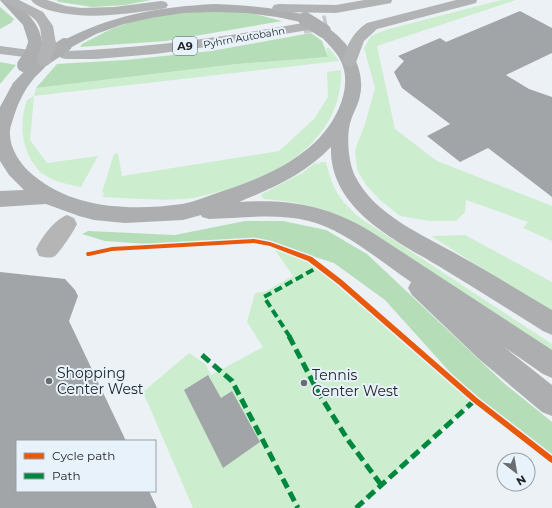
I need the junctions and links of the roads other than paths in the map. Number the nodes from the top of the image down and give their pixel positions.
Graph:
1 (6, 0) edge
2 (9, 0) edge
3 (37, 0) edge
4 (386, 0) edge
5 (428, 0) edge
6 (471, 0) edge
7 (161, 5) junction
8 (279, 8) junction
9 (304, 23) junction
10 (326, 27) junction
11 (0, 50) edge
12 (65, 50) junction
13 (36, 55) junction
14 (350, 62) junction
15 (0, 100) edge
16 (342, 120) junction
17 (0, 133) edge
18 (48, 196) junction
19 (0, 199) edge
20 (182, 212) junction
21 (67, 214) junction
22 (373, 246) junction
23 (47, 249) dead end
24 (552, 323) edge
25 (552, 365) edge
26 (552, 402) edge

1 - 13 main road
2 - 13 highway
3 - 7 highway
4 - 8 highway
5 - 10 highway
6 - 14 highway
7 - 8 main road
7 - 12 main road
8 - 9 main road
9 - 10 main road, bridge
9 - 12 highway, Pyhrn Autobahn / A9
10 - 14 main road
11 - 13 highway
12 - 13 main road, bridge
13 - 15 main road
13 - 17 main road
14 - 16 main road
16 - 20 main road
16 - 24 main road
17 - 18 main road
18 - 19 main road
18 - 21 main road
20 - 21 main road
20 - 22 main road
21 - 23 lane
22 - 25 main road
22 - 26 main road

